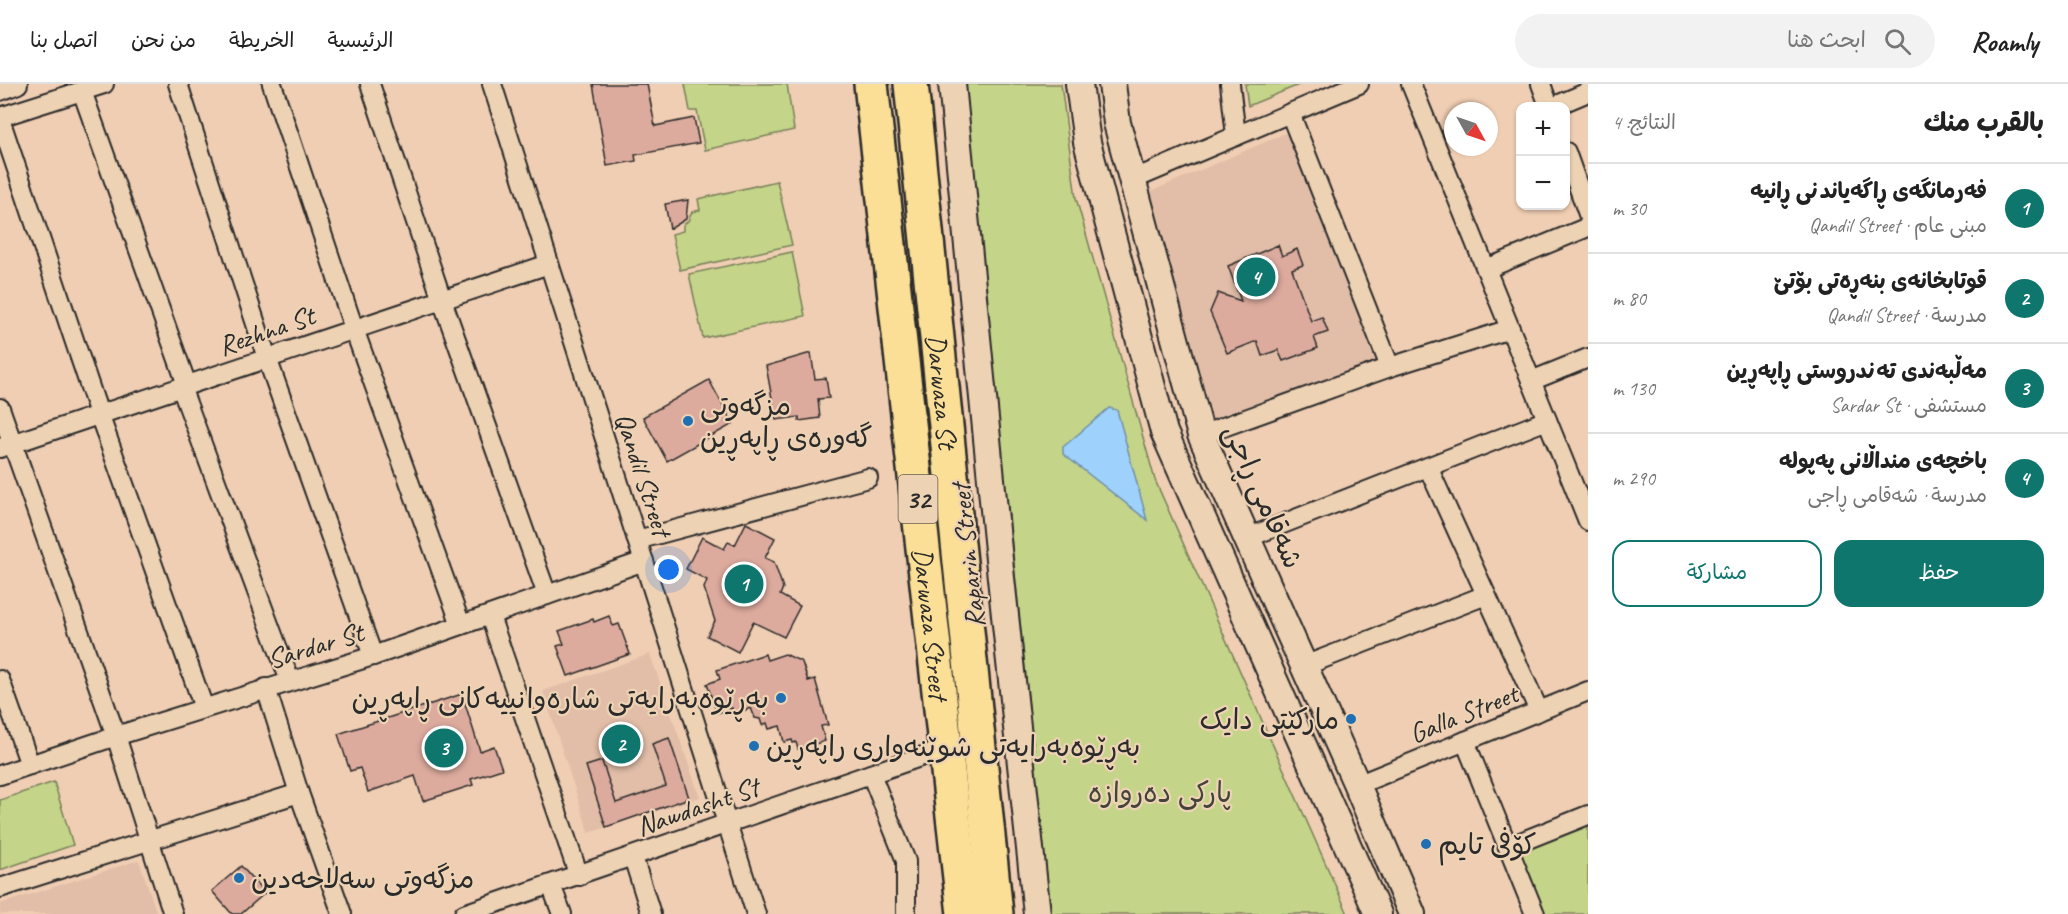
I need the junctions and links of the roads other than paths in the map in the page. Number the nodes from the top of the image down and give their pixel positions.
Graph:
1 (18, 84) edge
2 (104, 84) edge
3 (178, 84) edge
4 (272, 84) edge
5 (370, 84) edge
6 (492, 84) edge
7 (871, 84) edge
8 (911, 84) edge
9 (952, 84) edge
10 (1079, 84) edge
11 (1112, 84) edge
12 (1230, 84) edge
13 (1359, 84) edge
14 (1411, 84) edge
15 (1541, 84) edge
16 (0, 91) edge
17 (82, 91) junction
18 (1588, 92) edge
19 (1548, 102) edge
20 (1564, 102) edge
21 (1290, 113) junction
22 (0, 118) edge
23 (1120, 136) junction
24 (1236, 136) junction
25 (1087, 142) junction
26 (1567, 156) edge
27 (1132, 180) junction
28 (1588, 214) edge
29 (1588, 226) edge
30 (549, 264) junction
31 (1486, 269) junction
32 (442, 300) junction
33 (354, 329) junction
34 (1510, 329) junction
35 (267, 358) junction
36 (1588, 358) edge
37 (1390, 367) junction
38 (942, 380) junction
39 (1531, 381) junction
40 (905, 383) junction
41 (184, 386) junction
42 (0, 408) edge
43 (99, 414) junction
44 (1547, 420) junction
45 (1201, 435) junction
46 (6, 446) edge
47 (1428, 467) junction
48 (868, 478) dead end
49 (1588, 521) edge
50 (1247, 538) junction
51 (637, 540) junction
52 (644, 561) junction
53 (547, 595) junction
54 (1486, 595) junction
55 (490, 616) junction
56 (461, 625) junction
57 (373, 656) junction
58 (1304, 666) junction
59 (0, 680) edge
60 (290, 681) junction
61 (266, 688) junction
62 (1588, 691) edge
63 (204, 708) junction
64 (1539, 711) junction
65 (116, 736) junction
66 (1465, 741) junction
67 (946, 748) junction
68 (30, 765) junction
69 (871, 774) junction
70 (0, 775) edge
71 (1357, 785) junction
72 (299, 793) junction
73 (1588, 815) edge
74 (728, 824) junction
75 (148, 841) junction
76 (1508, 847) junction
77 (633, 857) junction
78 (579, 876) junction
79 (551, 885) junction
80 (0, 888) edge
81 (173, 914) edge
82 (342, 914) edge
83 (466, 914) edge
84 (562, 914) edge
85 (651, 914) edge
86 (756, 914) edge
87 (906, 914) edge
88 (964, 914) edge
89 (996, 914) edge
90 (1037, 914) edge
91 (1378, 914) edge
92 (1412, 914) edge
93 (1535, 914) edge

1 - 16 street
2 - 17 street
3 - 35 street
4 - 33 street
5 - 32 street
6 - 30 street, Qandil Street
7 - 40 highway, Darwaza Street / 32
8 - 38 highway, Darwaza St / 32
9 - 90 street, Raparin Street
10 - 25 street
11 - 23 street, شەقامی ڕاجی
12 - 24 street
13 - 21 street
14 - 31 street
15 - 19 street
17 - 22 street
17 - 41 street
18 - 20 street
21 - 24 street
21 - 37 street
22 - 43 street
23 - 25 street
23 - 27 street, شەقامی ڕاجی
24 - 27 street
25 - 91 street
26 - 28 street
27 - 45 street, شەقامی ڕاجی
29 - 31 street
30 - 32 street, Rezhna St
30 - 51 street, Qandil Street
31 - 34 street
32 - 33 street, Rezhna St
32 - 53 street
33 - 35 street, Rezhna St
33 - 56 street
34 - 37 street
34 - 39 street
35 - 41 street, Rezhna St
35 - 57 street
36 - 39 street
37 - 45 street
38 - 40 highway
38 - 89 highway, Darwaza St / 32
39 - 44 street
40 - 67 highway, Darwaza Street / 32
41 - 43 street, Rezhna St
41 - 60 street
42 - 46 street
43 - 46 street, Rezhna St
43 - 63 street
44 - 47 street
44 - 49 street
45 - 50 street, شەقامی ڕاجی
46 - 65 street
47 - 50 street
47 - 54 street
48 - 51 street
50 - 58 street, شەقامی ڕاجی
51 - 52 street, Qandil Street
52 - 53 street, Sardar St
52 - 74 street, Qandil Street
53 - 55 street, Sardar St
54 - 58 street
54 - 64 street
55 - 56 street, Sardar St
55 - 78 street
56 - 57 street, Sardar St
57 - 60 street, Sardar St
58 - 71 street, شەقامی ڕاجی
59 - 68 street
60 - 61 street, Sardar St
61 - 63 street, Sardar St
61 - 72 street
62 - 64 street, Galla Street
63 - 65 street, Sardar St
64 - 66 street, Galla Street
65 - 68 street, Sardar St
65 - 75 street
66 - 71 street, Galla Street
66 - 76 street
67 - 69 street, Nawdasht St
67 - 88 highway, Darwaza Street / 32
68 - 70 street, Sardar St
69 - 74 street, Nawdasht St
69 - 87 street
71 - 92 street, شەقامی ڕاجی
72 - 75 street
72 - 82 street
73 - 76 street
74 - 77 street, Nawdasht St
74 - 86 street, Qandil Street
75 - 80 street
75 - 81 street
76 - 93 street
77 - 78 street, Nawdasht St
77 - 85 street
78 - 79 street, Nawdasht St
79 - 83 street, Nawdasht St
79 - 84 street

